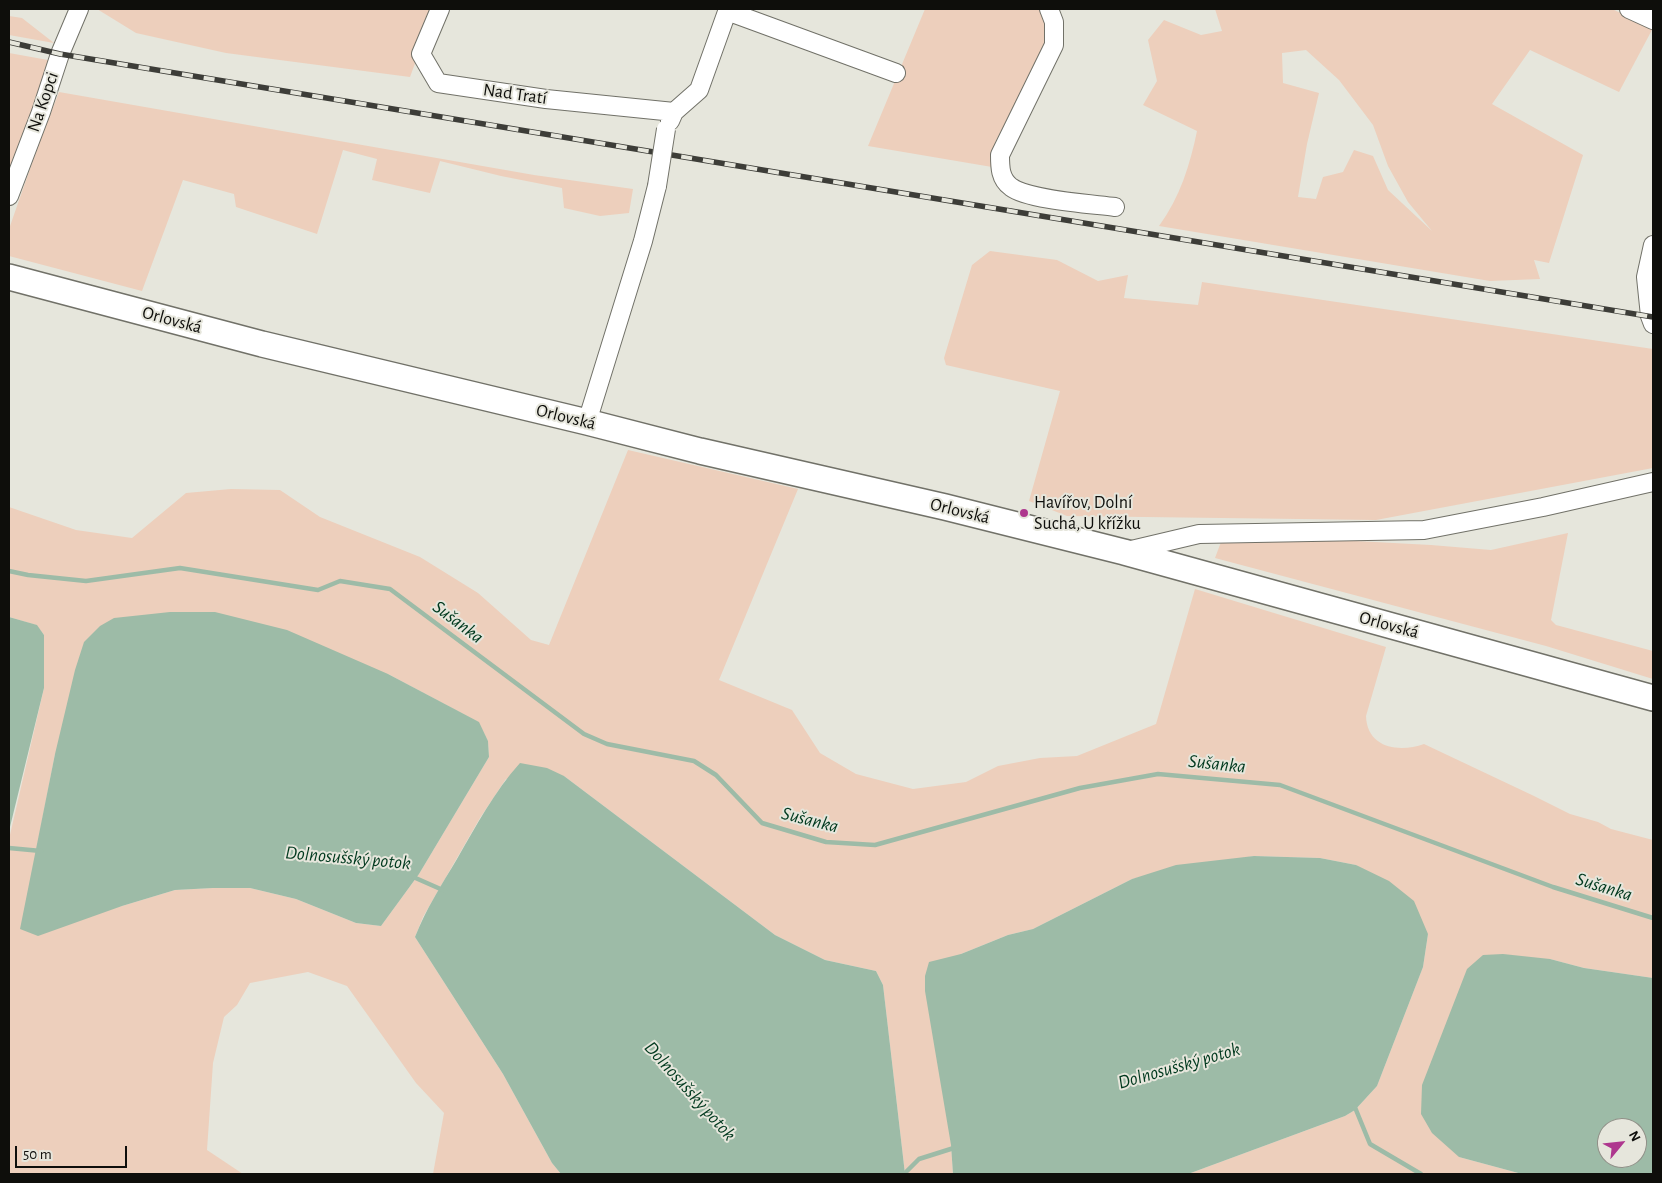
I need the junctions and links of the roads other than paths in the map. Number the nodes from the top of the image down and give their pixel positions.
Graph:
1 (79, 9) edge
2 (440, 9) edge
3 (1050, 9) edge
4 (1629, 9) edge
5 (728, 10) edge
6 (1653, 20) edge
7 (896, 73) dead end
8 (674, 112) junction
9 (9, 196) edge
10 (1115, 207) dead end
11 (1653, 245) edge
12 (9, 277) edge
13 (1653, 324) edge
14 (587, 422) junction
15 (1653, 482) edge
16 (1124, 552) junction
17 (1653, 698) edge

1 - 9 street, Na Kopci
2 - 8 street, Nad Tratí
3 - 10 street
4 - 6 street
5 - 7 street
5 - 8 street
8 - 14 street, bridge
11 - 13 street
12 - 14 main road, Orlovská
14 - 16 main road, Orlovská
15 - 16 street, Orlovská
16 - 17 main road, Orlovská

